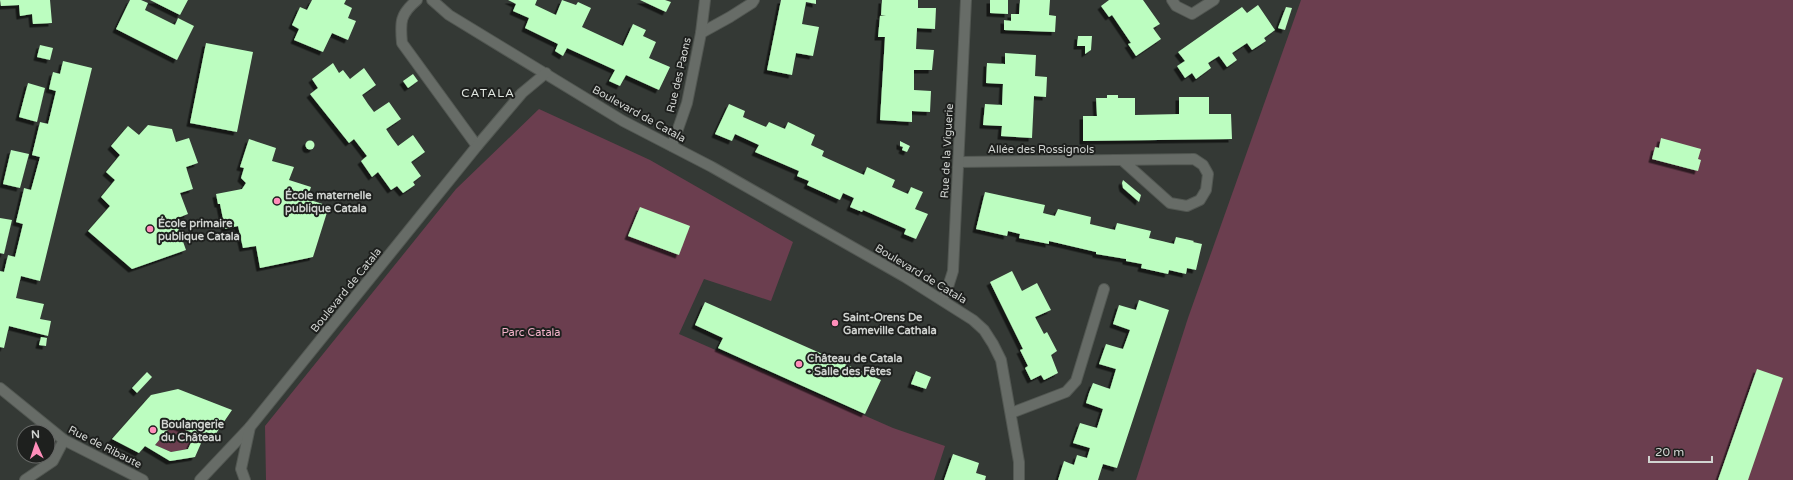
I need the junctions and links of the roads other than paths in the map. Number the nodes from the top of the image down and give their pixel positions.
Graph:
1 (417, 0) edge
2 (432, 0) edge
3 (705, 0) edge
4 (754, 0) edge
5 (966, 0) edge
6 (1172, 0) edge
7 (1214, 0) edge
8 (701, 33) junction
9 (546, 73) junction
10 (477, 146) junction
11 (672, 146) junction
12 (1122, 160) junction
13 (959, 162) junction
14 (1104, 289) dead end
15 (942, 300) junction
16 (0, 388) edge
17 (1011, 413) junction
18 (250, 427) junction
19 (64, 440) junction
20 (25, 480) edge
21 (143, 480) edge
22 (200, 480) edge
23 (245, 480) edge
24 (1019, 480) edge

1 - 10 street
2 - 9 street
3 - 8 street, Rue des Paons
4 - 8 street, Rue des Paons
5 - 13 street, Rue de la Viguerie
6 - 7 street
8 - 11 street, Rue des Paons
9 - 10 street, Boulevard de Catala
9 - 11 street, Boulevard de Catala
10 - 18 street, Boulevard de Catala
11 - 15 street, Boulevard de Catala
12 - 12 street, Allée des Rossignols
12 - 13 street, Allée des Rossignols
13 - 15 street, Rue de la Viguerie
14 - 17 street
15 - 17 street, Boulevard de Catala
16 - 19 street, Rue de Ribaute
17 - 24 street, Boulevard de Catala
18 - 22 street, Boulevard de Catala
18 - 23 street, Boulevard de Catala
19 - 20 street
19 - 21 street, Rue de Ribaute

